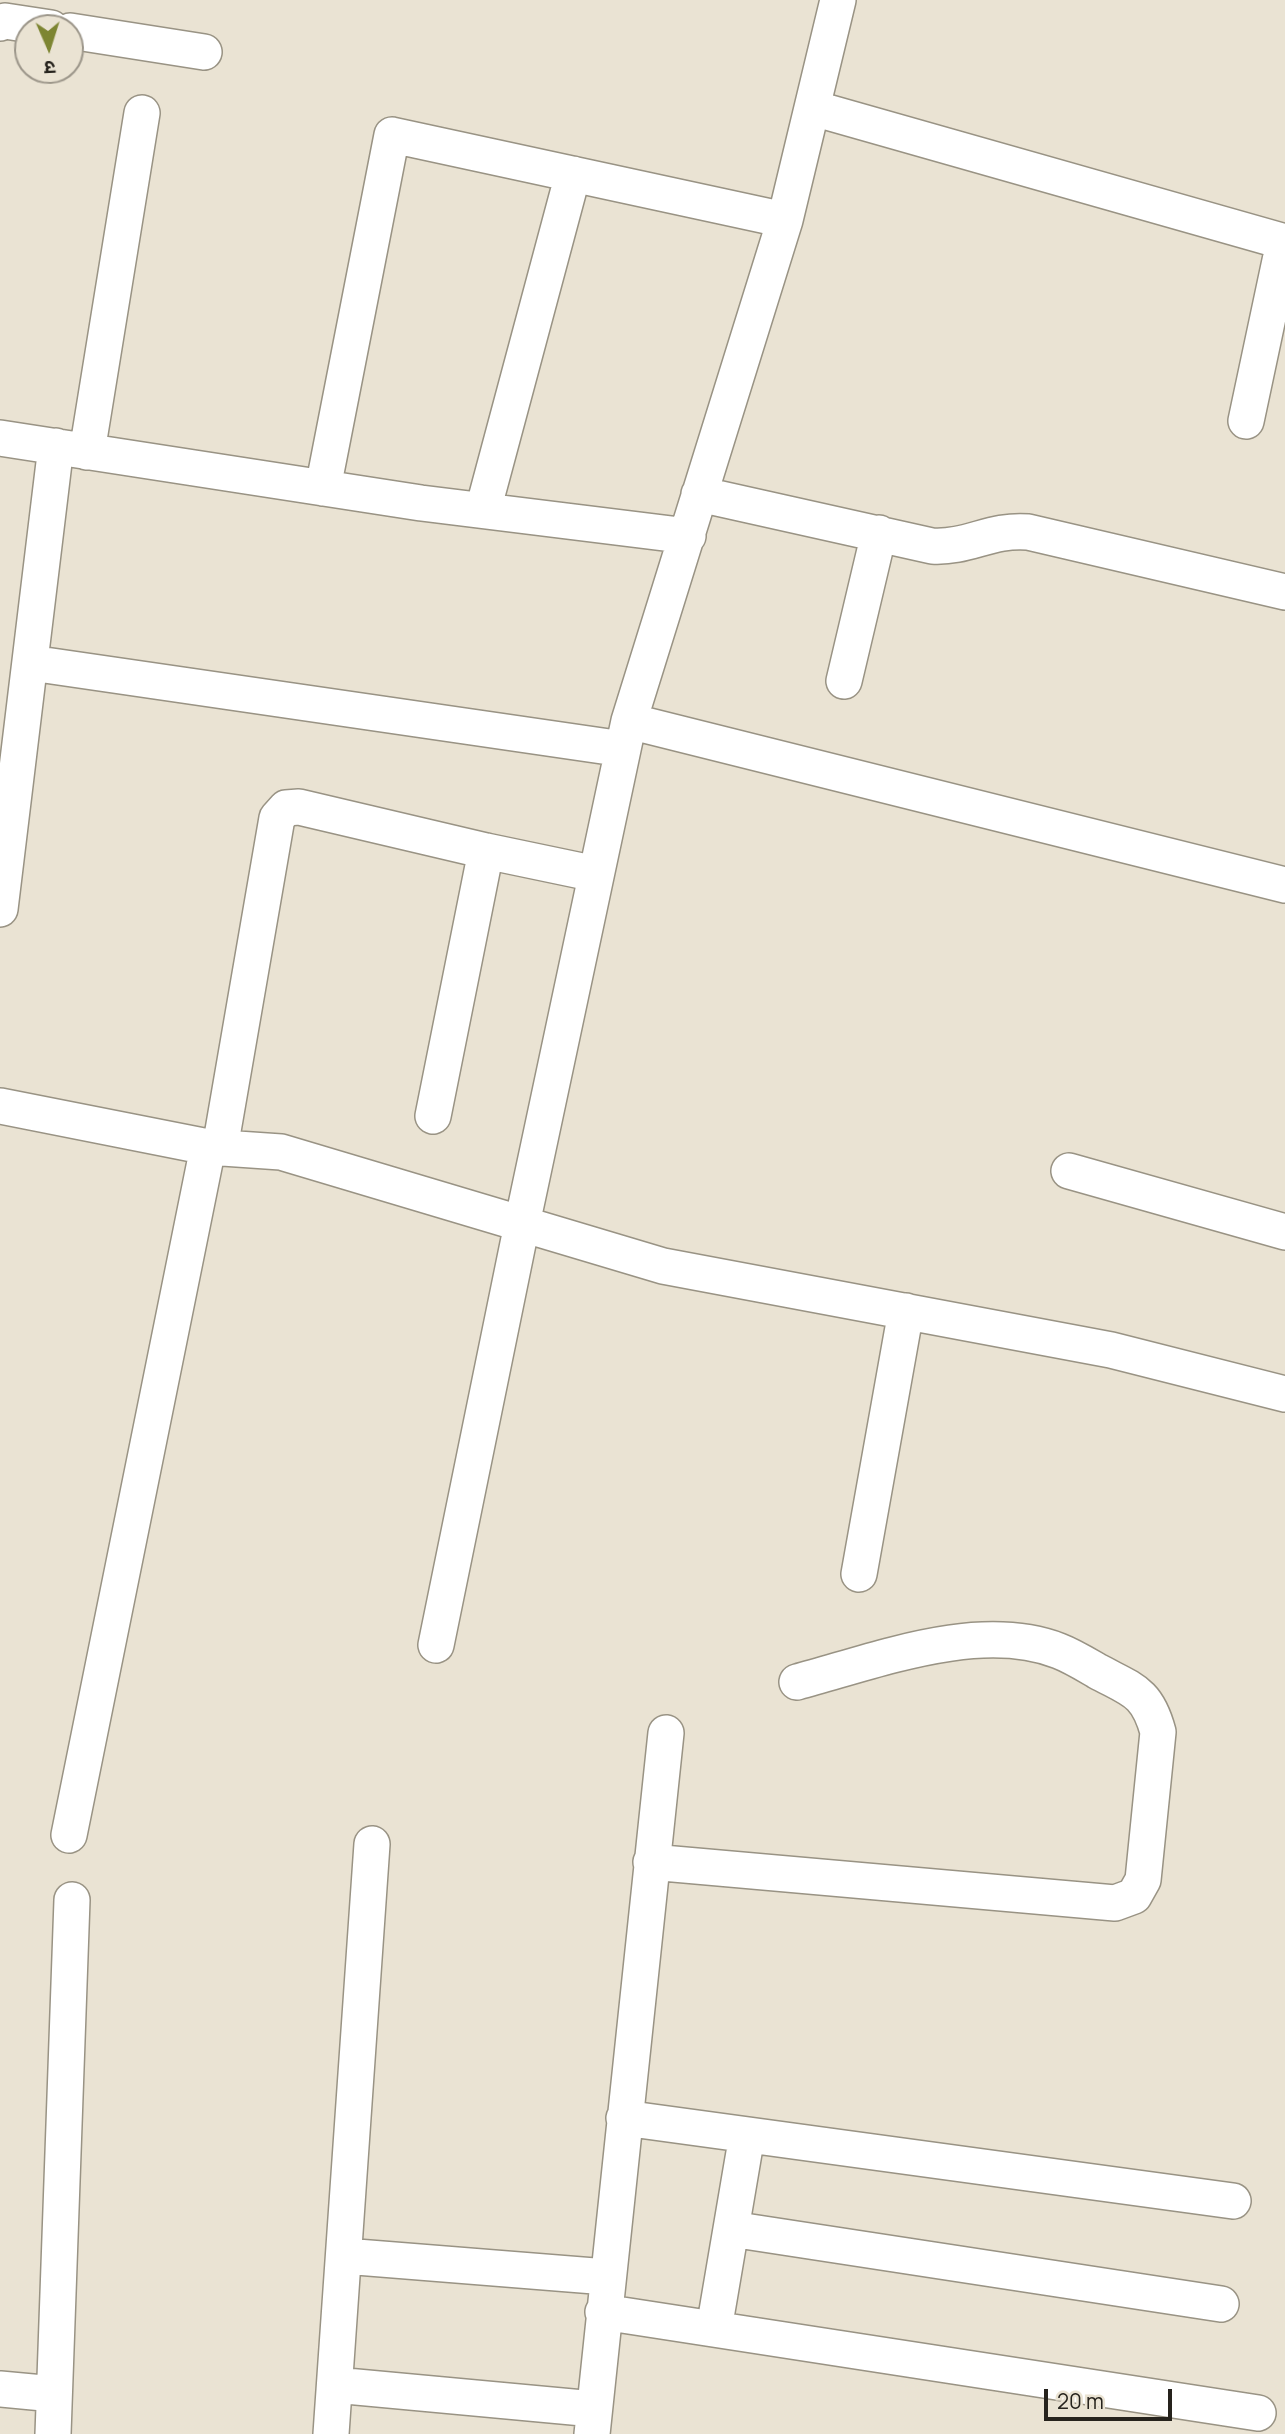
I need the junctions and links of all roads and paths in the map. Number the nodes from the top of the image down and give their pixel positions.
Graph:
1 (838, 0) edge
2 (84, 33) edge
3 (204, 52) dead end
4 (813, 108) junction
5 (142, 113) dead end
6 (573, 174) junction
7 (785, 220) junction
8 (1285, 242) edge
9 (1246, 421) dead end
10 (0, 438) edge
11 (71, 449) junction
12 (323, 488) junction
13 (699, 494) junction
14 (483, 510) junction
15 (879, 533) junction
16 (688, 536) junction
17 (1285, 592) edge
18 (31, 663) junction
19 (844, 681) dead end
20 (626, 735) junction
21 (486, 851) junction
22 (596, 874) junction
23 (1285, 885) edge
24 (1, 895) edge
25 (0, 1106) edge
26 (433, 1116) dead end
27 (214, 1148) junction
28 (1069, 1171) dead end
29 (522, 1224) junction
30 (1285, 1231) edge
31 (906, 1311) junction
32 (1284, 1389) edge
33 (859, 1574) dead end
34 (436, 1645) dead end
35 (797, 1682) dead end
36 (666, 1733) dead end
37 (69, 1835) dead end
38 (372, 1844) dead end
39 (651, 1862) junction
40 (72, 1900) dead end
41 (624, 2118) junction
42 (747, 2135) junction
43 (1233, 2201) dead end
44 (731, 2229) junction
45 (344, 2256) junction
46 (607, 2277) junction
47 (1221, 2304) dead end
48 (603, 2312) junction
49 (715, 2329) junction
50 (335, 2385) junction
51 (0, 2389) edge
52 (54, 2394) junction
53 (1258, 2413) dead end
54 (593, 2421) edge
55 (53, 2434) edge
56 (331, 2434) edge

1 - 4 street
2 - 3 street
4 - 7 street
4 - 8 street
5 - 11 street
6 - 7 street
6 - 12 street
6 - 14 street
7 - 13 street
8 - 9 street
10 - 11 street
11 - 12 street
11 - 18 street
12 - 14 street
13 - 15 street
13 - 16 street
14 - 16 street
15 - 17 street
15 - 19 street
16 - 20 street
18 - 20 street
18 - 24 street
20 - 22 street
20 - 23 street
21 - 22 street
21 - 26 street
21 - 27 street
22 - 29 street
25 - 27 street
27 - 29 street
27 - 37 street
28 - 30 street
29 - 31 street
29 - 34 street
31 - 32 street
31 - 33 street
35 - 39 street
36 - 39 street
38 - 45 street
39 - 41 street
40 - 52 street
41 - 42 street
41 - 46 street
42 - 43 street
42 - 44 street
44 - 47 street
44 - 49 street
45 - 46 street
45 - 50 street
46 - 48 street
48 - 49 street
48 - 54 street
49 - 53 street
50 - 54 street
50 - 56 street
51 - 52 street
52 - 55 street

